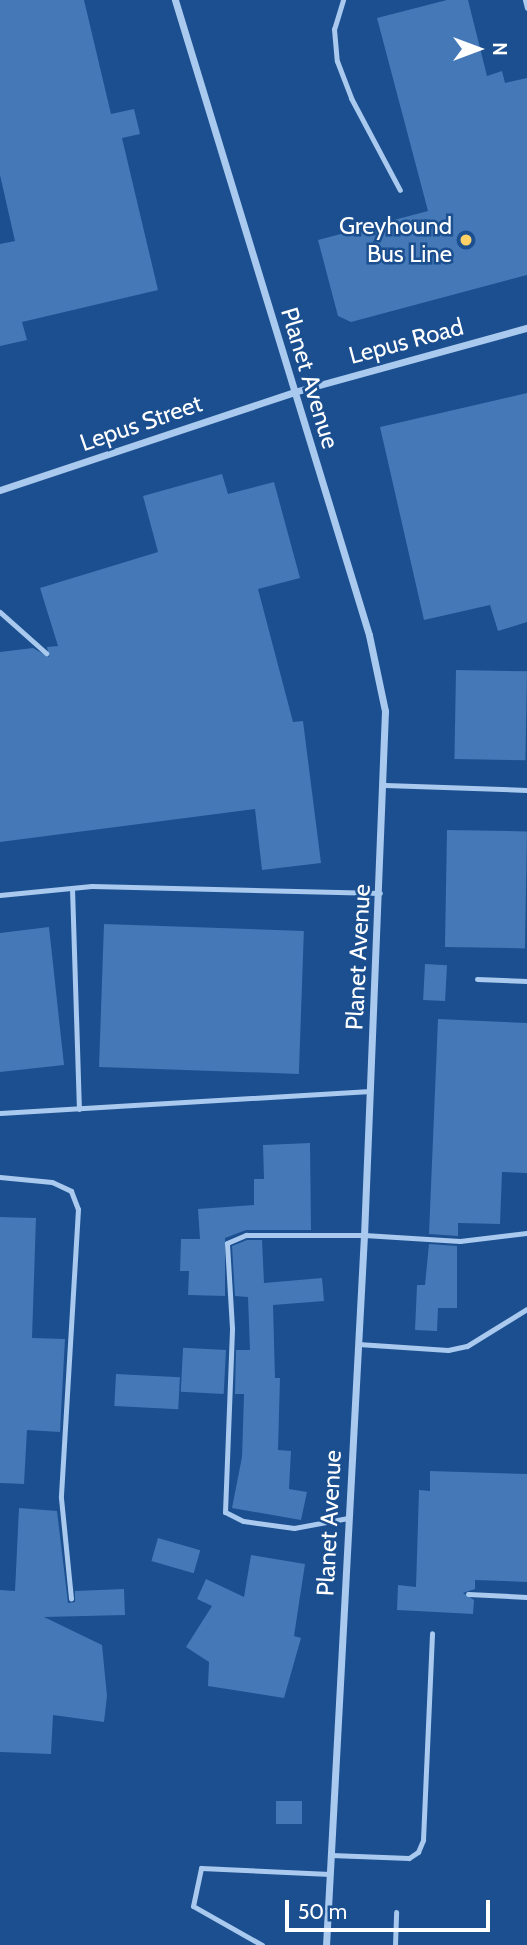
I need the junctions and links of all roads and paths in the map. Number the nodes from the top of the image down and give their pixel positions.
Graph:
1 (175, 0) edge
2 (344, 0) edge
3 (525, 0) edge
4 (527, 8) edge
5 (401, 190) dead end
6 (527, 328) edge
7 (294, 392) junction
8 (0, 490) edge
9 (0, 612) edge
10 (46, 653) dead end
11 (385, 785) junction
12 (527, 790) edge
13 (72, 888) junction
14 (380, 893) junction
15 (0, 895) edge
16 (477, 979) dead end
17 (527, 981) edge
18 (370, 1091) junction
19 (79, 1109) junction
20 (0, 1113) edge
21 (0, 1177) edge
22 (527, 1233) edge
23 (364, 1235) junction
24 (527, 1309) edge
25 (358, 1344) junction
26 (348, 1518) junction
27 (468, 1594) dead end
28 (527, 1597) edge
29 (71, 1599) dead end
30 (432, 1633) dead end
31 (331, 1855) junction
32 (330, 1874) junction
33 (396, 1912) dead end
34 (262, 1945) edge
35 (326, 1945) edge
36 (395, 1945) edge

1 - 7 street, Planet Avenue
2 - 5 lane
3 - 4 lane
6 - 7 street, Lepus Road
7 - 8 street, Lepus Street
7 - 11 street, Planet Avenue
9 - 10 lane
11 - 12 lane
11 - 14 street, Planet Avenue
13 - 14 lane
13 - 15 lane
13 - 19 lane
14 - 18 street, Planet Avenue
16 - 17 lane
18 - 19 lane
18 - 23 street, Planet Avenue
19 - 20 lane
21 - 29 lane
22 - 23 lane
23 - 25 street, Planet Avenue
23 - 26 lane
24 - 25 lane
25 - 26 street, Planet Avenue
26 - 31 street, Planet Avenue
27 - 28 lane
30 - 31 lane
31 - 32 street, Planet Avenue
32 - 34 lane
32 - 35 street, Planet Avenue
33 - 36 lane

